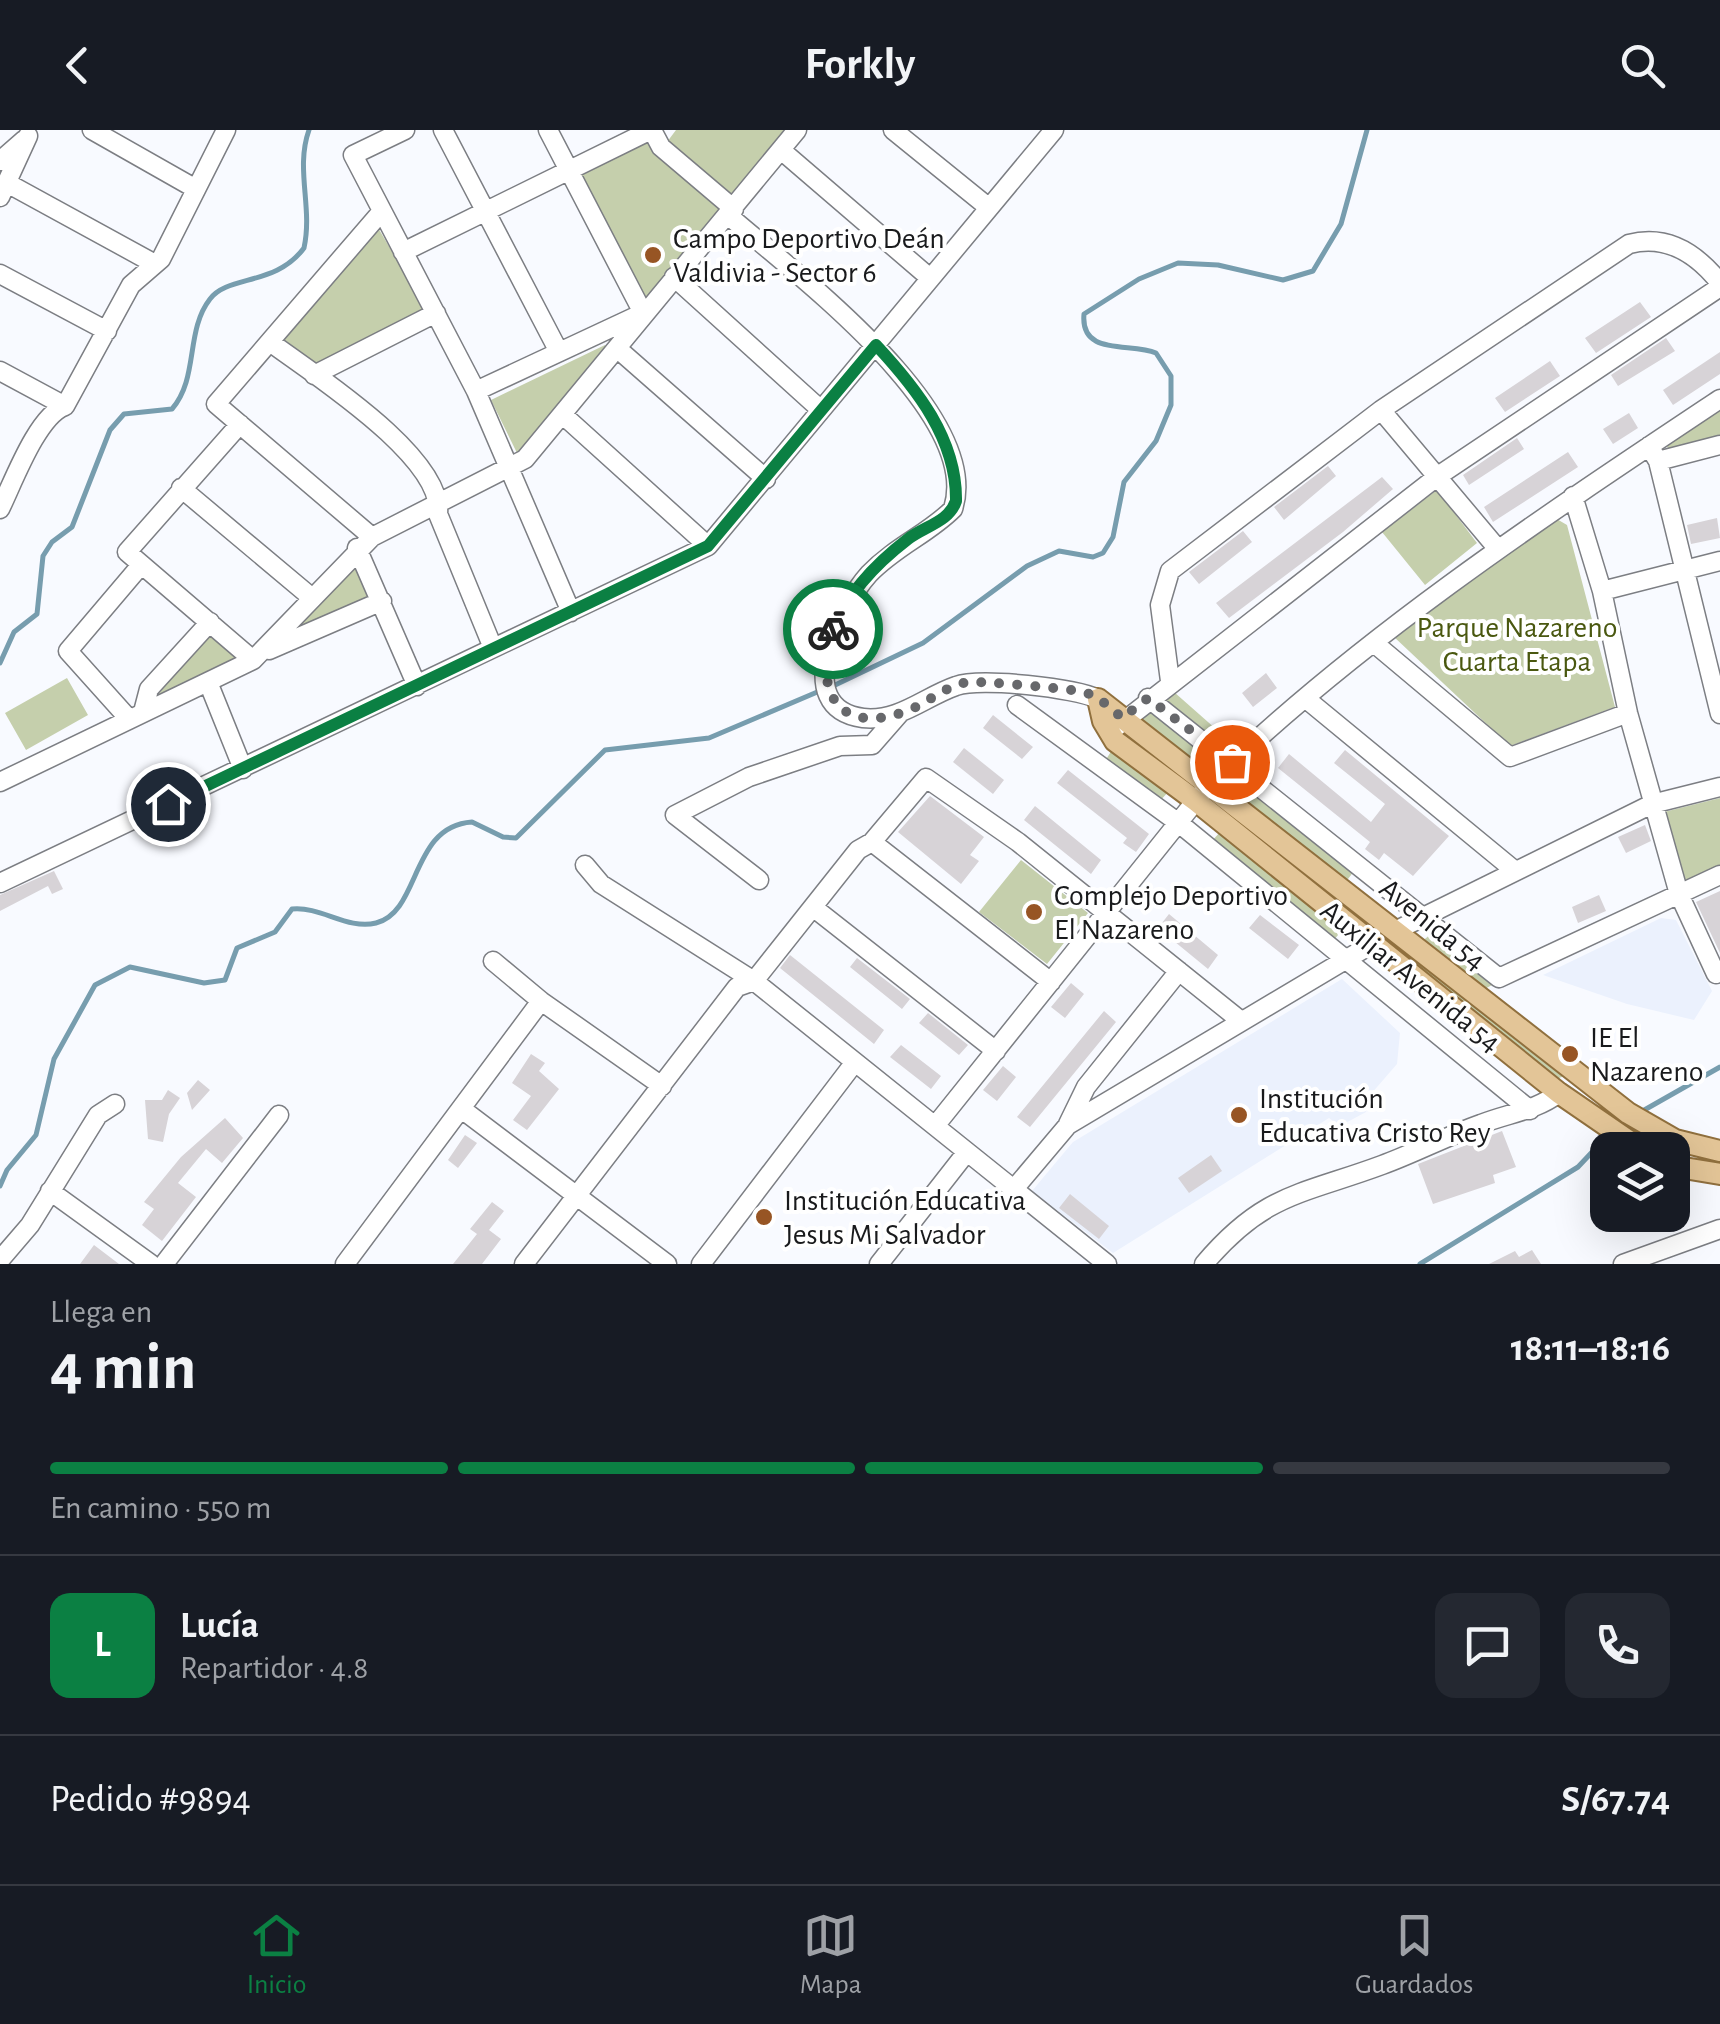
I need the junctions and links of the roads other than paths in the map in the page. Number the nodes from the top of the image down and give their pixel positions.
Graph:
1 (92, 130) edge
2 (226, 130) edge
3 (405, 130) edge
4 (443, 130) edge
5 (548, 130) edge
6 (651, 130) edge
7 (797, 130) edge
8 (29, 132) edge
9 (1048, 132) edge
10 (902, 133) edge
11 (781, 150) junction
12 (0, 161) edge
13 (571, 170) junction
14 (196, 189) junction
15 (4, 190) edge
16 (988, 207) junction
17 (487, 210) junction
18 (382, 211) junction
19 (732, 212) junction
20 (402, 252) junction
21 (155, 264) junction
22 (0, 274) edge
23 (674, 277) junction
24 (930, 278) junction
25 (1720, 285) edge
26 (436, 313) junction
27 (643, 313) junction
28 (107, 331) junction
29 (270, 342) junction
30 (876, 345) junction
31 (619, 350) junction
32 (559, 352) junction
33 (0, 371) edge
34 (314, 375) junction
35 (476, 390) junction
36 (1720, 399) edge
37 (66, 406) junction
38 (822, 410) junction
39 (1381, 410) junction
40 (564, 414) junction
41 (240, 424) junction
42 (1720, 445) edge
43 (1654, 453) junction
44 (512, 467) junction
45 (8, 470) edge
46 (1438, 476) junction
47 (766, 479) junction
48 (181, 488) junction
49 (1573, 496) junction
50 (440, 503) junction
51 (0, 509) edge
52 (365, 543) junction
53 (708, 546) junction
54 (1497, 548) junction
55 (1720, 561) edge
56 (141, 565) junction
57 (1686, 570) junction
58 (1602, 590) junction
59 (311, 597) junction
60 (382, 601) junction
61 (571, 612) junction
62 (210, 622) junction
63 (1374, 643) junction
64 (494, 648) junction
65 (258, 656) junction
66 (208, 682) junction
67 (1170, 682) junction
68 (417, 686) junction
69 (1098, 698) joint
70 (1148, 698) junction
71 (1305, 698) junction
72 (1017, 705) dead end
73 (900, 713) junction
74 (1628, 713) junction
75 (1720, 714) edge
76 (136, 715) junction
77 (1116, 726) junction
78 (1232, 762) junction
79 (243, 769) junction
80 (0, 782) edge
81 (1210, 784) junction
82 (1720, 787) edge
83 (1196, 801) junction
84 (1652, 804) junction
85 (1180, 824) junction
86 (872, 842) junction
87 (586, 865) dead end
88 (1514, 870) junction
89 (1720, 875) edge
90 (759, 880) dead end
91 (0, 883) edge
92 (1679, 894) junction
93 (814, 908) junction
94 (1108, 914) junction
95 (1422, 917) junction
96 (1395, 931) junction
97 (1372, 944) junction
98 (1346, 959) junction
99 (493, 961) dead end
100 (1179, 971) junction
101 (1720, 972) edge
102 (754, 981) junction
103 (1052, 982) junction
104 (541, 1001) junction
105 (1240, 1021) junction
106 (996, 1051) junction
107 (855, 1062) junction
108 (662, 1086) junction
109 (1559, 1093) junction
110 (115, 1104) dead end
111 (464, 1110) junction
112 (1530, 1110) junction
113 (280, 1115) dead end
114 (1068, 1125) junction
115 (935, 1126) junction
116 (1616, 1132) edge
117 (1720, 1152) edge
118 (966, 1153) junction
119 (1690, 1169) edge
120 (1720, 1174) edge
121 (1014, 1189) junction
122 (50, 1191) junction
123 (579, 1194) junction
124 (1720, 1229) edge
125 (0, 1260) edge
126 (883, 1262) edge
127 (151, 1264) edge
128 (164, 1264) edge
129 (344, 1264) edge
130 (524, 1264) edge
131 (667, 1264) edge
132 (701, 1264) edge
133 (1107, 1264) edge
134 (1204, 1264) edge
135 (1623, 1264) edge

1 - 14 street
2 - 14 street
3 - 18 street
4 - 17 street
5 - 13 street
6 - 13 street
6 - 19 street
7 - 11 street
8 - 12 street
8 - 15 street
9 - 16 street
10 - 16 street
11 - 19 street
11 - 24 street
13 - 17 street
13 - 27 street
14 - 21 street
15 - 21 street
16 - 24 street
17 - 20 street
17 - 32 street
18 - 20 street
18 - 29 street
19 - 23 street
19 - 30 street
20 - 26 street
21 - 28 street
22 - 28 street
23 - 27 street
23 - 38 street
24 - 30 street
25 - 39 street
25 - 46 street
26 - 34 street
26 - 35 street
27 - 31 street
27 - 32 street
28 - 37 street
29 - 34 street
29 - 41 street
30 - 38 street
30 - 73 street
31 - 40 street
31 - 47 street
32 - 35 street
33 - 37 street
34 - 50 street
35 - 44 street
36 - 43 street
37 - 45 street
38 - 47 street
39 - 46 street
39 - 67 street
40 - 44 street
40 - 53 street
41 - 48 street
41 - 52 street
42 - 43 street
43 - 49 street
43 - 57 street
44 - 50 street
44 - 61 street
45 - 51 street
46 - 54 street
46 - 67 street
47 - 53 street
48 - 56 street
48 - 59 street
49 - 54 street
49 - 58 street
50 - 52 street
50 - 64 street
52 - 59 street
52 - 60 street
53 - 61 street
54 - 63 street
55 - 57 street
56 - 62 street
56 - 76 street
57 - 58 street
57 - 75 street
58 - 74 street
59 - 65 street
60 - 65 street
60 - 68 street
61 - 64 street
62 - 65 street
62 - 76 street
63 - 71 street
63 - 74 street
64 - 68 street
65 - 66 street
66 - 76 street
66 - 79 street
67 - 70 street
68 - 79 street
69 - 73 street
69 - 77 main road
70 - 77 street
70 - 78 street, Auxiliar Avenida 54
71 - 78 street
71 - 88 street
72 - 85 street, Auxiliar Avenida 54
73 - 90 street
74 - 84 street
76 - 80 street
77 - 81 main road, Avenida 54
77 - 83 main road, Avenida 54
78 - 81 street
78 - 95 street, Auxiliar Avenida 54
79 - 91 street
81 - 83 street
81 - 96 main road, Avenida 54
82 - 84 street
83 - 85 street
83 - 97 main road, Avenida 54
84 - 88 street
84 - 92 street
85 - 94 street
85 - 98 street, Auxiliar Avenida 54
86 - 93 street
86 - 94 street
86 - 103 street
87 - 102 street
88 - 95 street
89 - 92 street
92 - 95 street, Auxiliar Avenida 54
92 - 101 street
93 - 102 street
93 - 106 street
94 - 100 street
94 - 103 street
95 - 96 street
96 - 117 main road, Avenida 54
97 - 98 street
97 - 109 main road, Avenida 54
98 - 105 street
98 - 112 street, Auxiliar Avenida 54
99 - 104 street
100 - 105 street
100 - 114 street
102 - 107 street
102 - 108 street
103 - 106 street
104 - 108 street
104 - 111 street
105 - 114 street
106 - 115 street
107 - 115 street
107 - 132 street
108 - 123 street
109 - 112 street
109 - 116 main road, Avenida 54
110 - 122 street
111 - 123 street
111 - 129 street
112 - 134 street
113 - 128 street
114 - 121 street
115 - 118 street
118 - 121 street
118 - 126 street
119 - 120 main road
121 - 133 street
122 - 125 street
122 - 127 street
123 - 130 street
123 - 131 street
124 - 135 street

